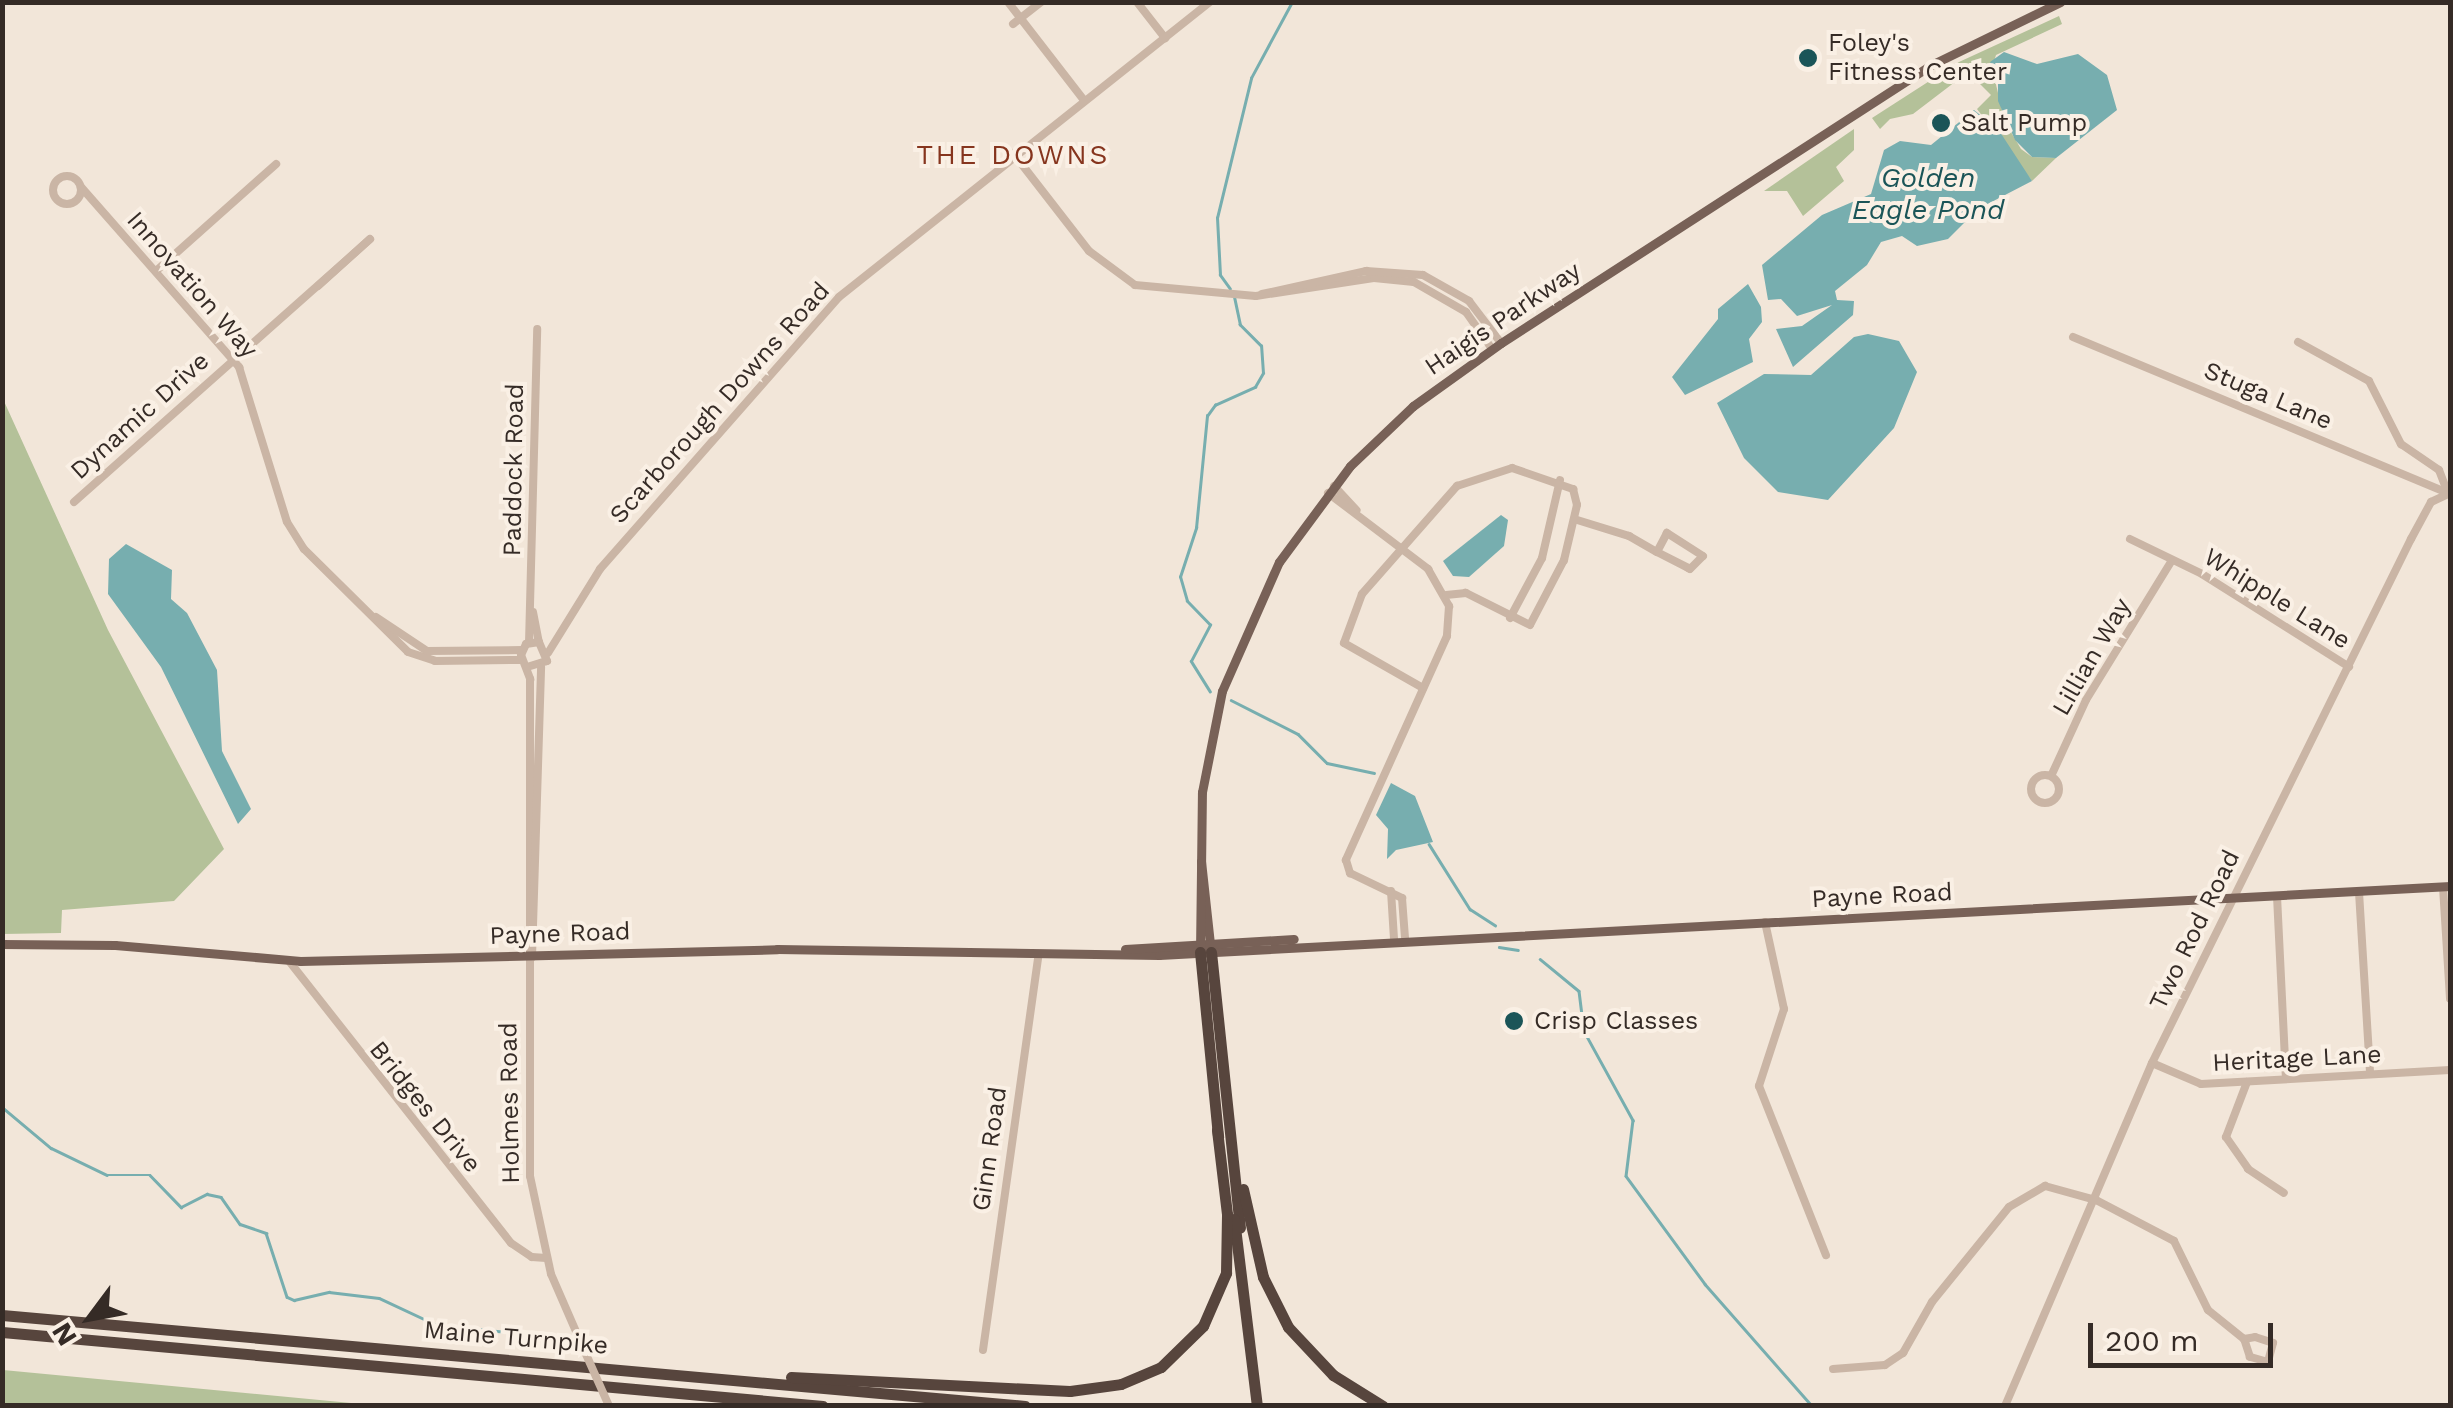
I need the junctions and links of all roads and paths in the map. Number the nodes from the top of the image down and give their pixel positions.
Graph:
1 (1008, 2) edge
2 (1041, 2) edge
3 (1137, 2) edge
4 (1210, 2) edge
5 (2060, 2) edge
6 (1017, 22) junction
7 (1164, 38) junction
8 (1082, 99) junction
9 (1013, 154) junction
10 (276, 164) dead end
11 (81, 187) dead end
12 (156, 271) junction
13 (318, 286) junction
14 (537, 328) dead end
15 (2073, 337) dead end
16 (2298, 342) dead end
17 (2093, 345) junction
18 (1497, 346) junction
19 (2085, 358) dead end
20 (233, 359) junction
21 (1560, 480) junction
22 (1330, 489) junction
23 (2449, 493) edge
24 (74, 502) dead end
25 (1574, 519) junction
26 (2130, 539) dead end
27 (1401, 547) junction
28 (1656, 552) junction
29 (2171, 562) junction
30 (1446, 594) junction
31 (533, 612) junction
32 (1510, 618) junction
33 (544, 646) junction
34 (525, 655) junction
35 (2348, 667) junction
36 (540, 668) junction
37 (1423, 688) junction
38 (2052, 774) dead end
39 (2446, 887) edge
40 (2359, 892) junction
41 (2276, 896) junction
42 (2232, 898) junction
43 (1765, 922) junction
44 (1400, 938) junction
45 (2, 944) edge
46 (1205, 947) junction
47 (1039, 954) junction
48 (529, 958) junction
49 (288, 960) junction
50 (2450, 999) edge
51 (2152, 1063) junction
52 (2450, 1070) edge
53 (2370, 1074) junction
54 (2286, 1079) junction
55 (2246, 1082) junction
56 (1217, 1130) junction
57 (1232, 1132) junction
58 (2284, 1193) dead end
59 (2091, 1199) junction
60 (1826, 1255) dead end
61 (546, 1258) junction
62 (2, 1315) edge
63 (2, 1332) edge
64 (2244, 1339) junction
65 (982, 1350) dead end
66 (1856, 1353) dead end
67 (1858, 1367) junction
68 (1833, 1369) dead end
69 (671, 1375) junction
70 (706, 1395) junction
71 (609, 1406) edge
72 (762, 1406) edge
73 (823, 1406) edge
74 (1025, 1406) edge
75 (1259, 1406) edge
76 (1383, 1406) edge
77 (2006, 1406) edge

1 - 6 street
2 - 6 street
3 - 7 street
4 - 7 street, Scarborough Downs Road
5 - 18 main road, Haigis Parkway
6 - 8 street
7 - 8 street, Scarborough Downs Road
8 - 9 street, Scarborough Downs Road
9 - 18 street
9 - 33 street, Scarborough Downs Road
10 - 12 street
11 - 12 street, Innovation Way
12 - 20 street, Innovation Way
13 - 13 street
13 - 20 street, Dynamic Drive
14 - 31 street, Paddock Road
15 - 17 street, Stuga Lane
16 - 23 street
17 - 19 street
17 - 23 street, Stuga Lane
18 - 22 main road, Haigis Parkway
20 - 24 street, Dynamic Drive
20 - 34 street, Innovation Way
21 - 25 street
21 - 27 street
21 - 32 street
22 - 27 street
22 - 46 main road, Haigis Parkway
23 - 35 street, Two Rod Road
25 - 28 street
25 - 32 street
26 - 29 street, Whipple Lane
27 - 30 street
27 - 37 street
28 - 28 street
29 - 35 street, Whipple Lane
29 - 38 street, Lillian Way
30 - 32 street
30 - 37 street
31 - 33 street, Paddock Road
31 - 34 street, Paddock Road
33 - 34 street
33 - 36 street, Scarborough Downs Road
34 - 36 street
34 - 48 street
35 - 42 street, Two Rod Road
36 - 48 street
37 - 44 street
39 - 40 main road, Payne Road
39 - 50 street
40 - 41 main road, Payne Road
40 - 53 street
41 - 42 main road, Payne Road
41 - 54 street
42 - 43 main road, Payne Road
42 - 51 street, Two Rod Road
43 - 44 main road, Payne Road
43 - 60 street
44 - 46 main road, Payne Road
45 - 49 main road, Payne Road
46 - 47 main road, Payne Road
46 - 56 highway
46 - 57 highway
47 - 48 main road, Payne Road
47 - 65 street, Ginn Road
48 - 49 main road, Payne Road
48 - 61 street, Holmes Road
49 - 61 street, Bridges Drive
51 - 55 street, Heritage Lane
51 - 59 street, Two Rod Road
52 - 53 street, Heritage Lane
53 - 54 street, Heritage Lane
54 - 55 street, Heritage Lane
55 - 58 street
56 - 69 highway
56 - 75 highway
57 - 75 highway
57 - 76 highway
59 - 64 street
59 - 67 street
59 - 77 street, Two Rod Road
61 - 71 street, Holmes Road, bridge
62 - 69 highway, Maine Turnpike
63 - 70 highway, Maine Turnpike
64 - 64 street
66 - 67 street
67 - 68 street
69 - 74 highway, Maine Turnpike
70 - 72 highway
70 - 73 highway, Maine Turnpike

